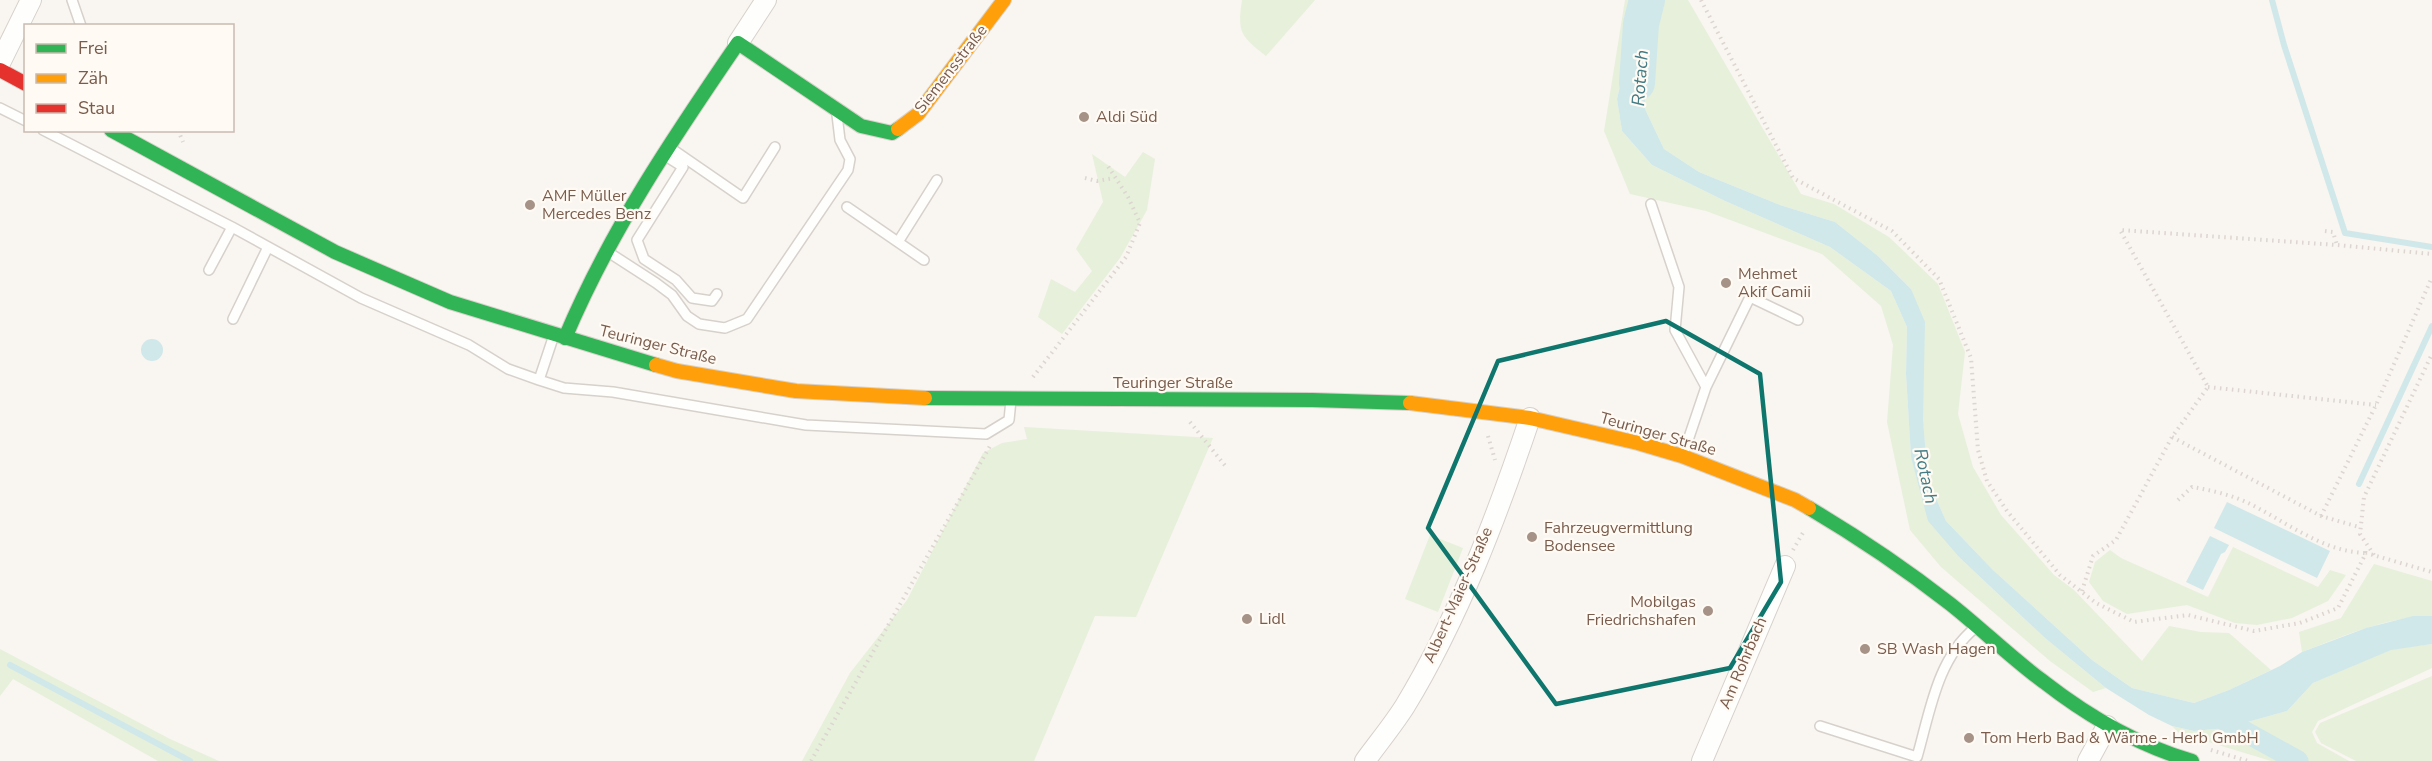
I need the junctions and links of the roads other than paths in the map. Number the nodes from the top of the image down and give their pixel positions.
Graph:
1 (31, 0) edge
2 (72, 0) edge
3 (766, 0) edge
4 (1004, 0) edge
5 (80, 24) edge
6 (738, 43) junction
7 (0, 63) edge
8 (0, 70) edge
9 (24, 83) edge
10 (0, 108) edge
11 (837, 110) junction
12 (24, 120) edge
13 (48, 132) edge
14 (115, 132) edge
15 (776, 147) dead end
16 (665, 150) junction
17 (938, 180) dead end
18 (1651, 204) dead end
19 (847, 207) dead end
20 (232, 227) junction
21 (898, 242) junction
22 (268, 247) junction
23 (606, 251) junction
24 (924, 260) dead end
25 (210, 270) dead end
26 (717, 294) dead end
27 (232, 319) dead end
28 (1797, 320) dead end
29 (559, 336) junction
30 (539, 380) junction
31 (1706, 387) junction
32 (1011, 399) junction
33 (1530, 418) junction
34 (1682, 456) junction
35 (1785, 566) road end
36 (1976, 626) junction
37 (1820, 726) dead end
38 (2107, 726) junction
39 (1365, 761) edge
40 (1702, 761) edge
41 (2088, 761) edge
42 (2192, 761) edge

1 - 7 street
2 - 5 lane
3 - 6 street
4 - 11 street, Siemensstraße
6 - 11 street, Siemensstraße
6 - 16 street
8 - 9 street
10 - 12 lane
11 - 23 lane
13 - 20 lane
14 - 29 street, Teuringer Straße
15 - 16 lane
16 - 23 street
16 - 26 lane
17 - 21 lane
18 - 31 lane
19 - 21 lane
20 - 22 lane
20 - 25 lane
21 - 24 lane
22 - 27 lane
22 - 30 lane
23 - 29 street
28 - 31 lane
29 - 30 lane
29 - 32 street, Teuringer Straße
30 - 32 lane
31 - 34 lane
32 - 33 street, Teuringer Straße
33 - 34 street, Teuringer Straße
33 - 39 street, Albert-Maier-Straße
34 - 36 street, Teuringer Straße
35 - 40 street, Am Rohrbach
36 - 37 lane
36 - 38 street, Teuringer Straße
38 - 41 street
38 - 42 street, Teuringer Straße

